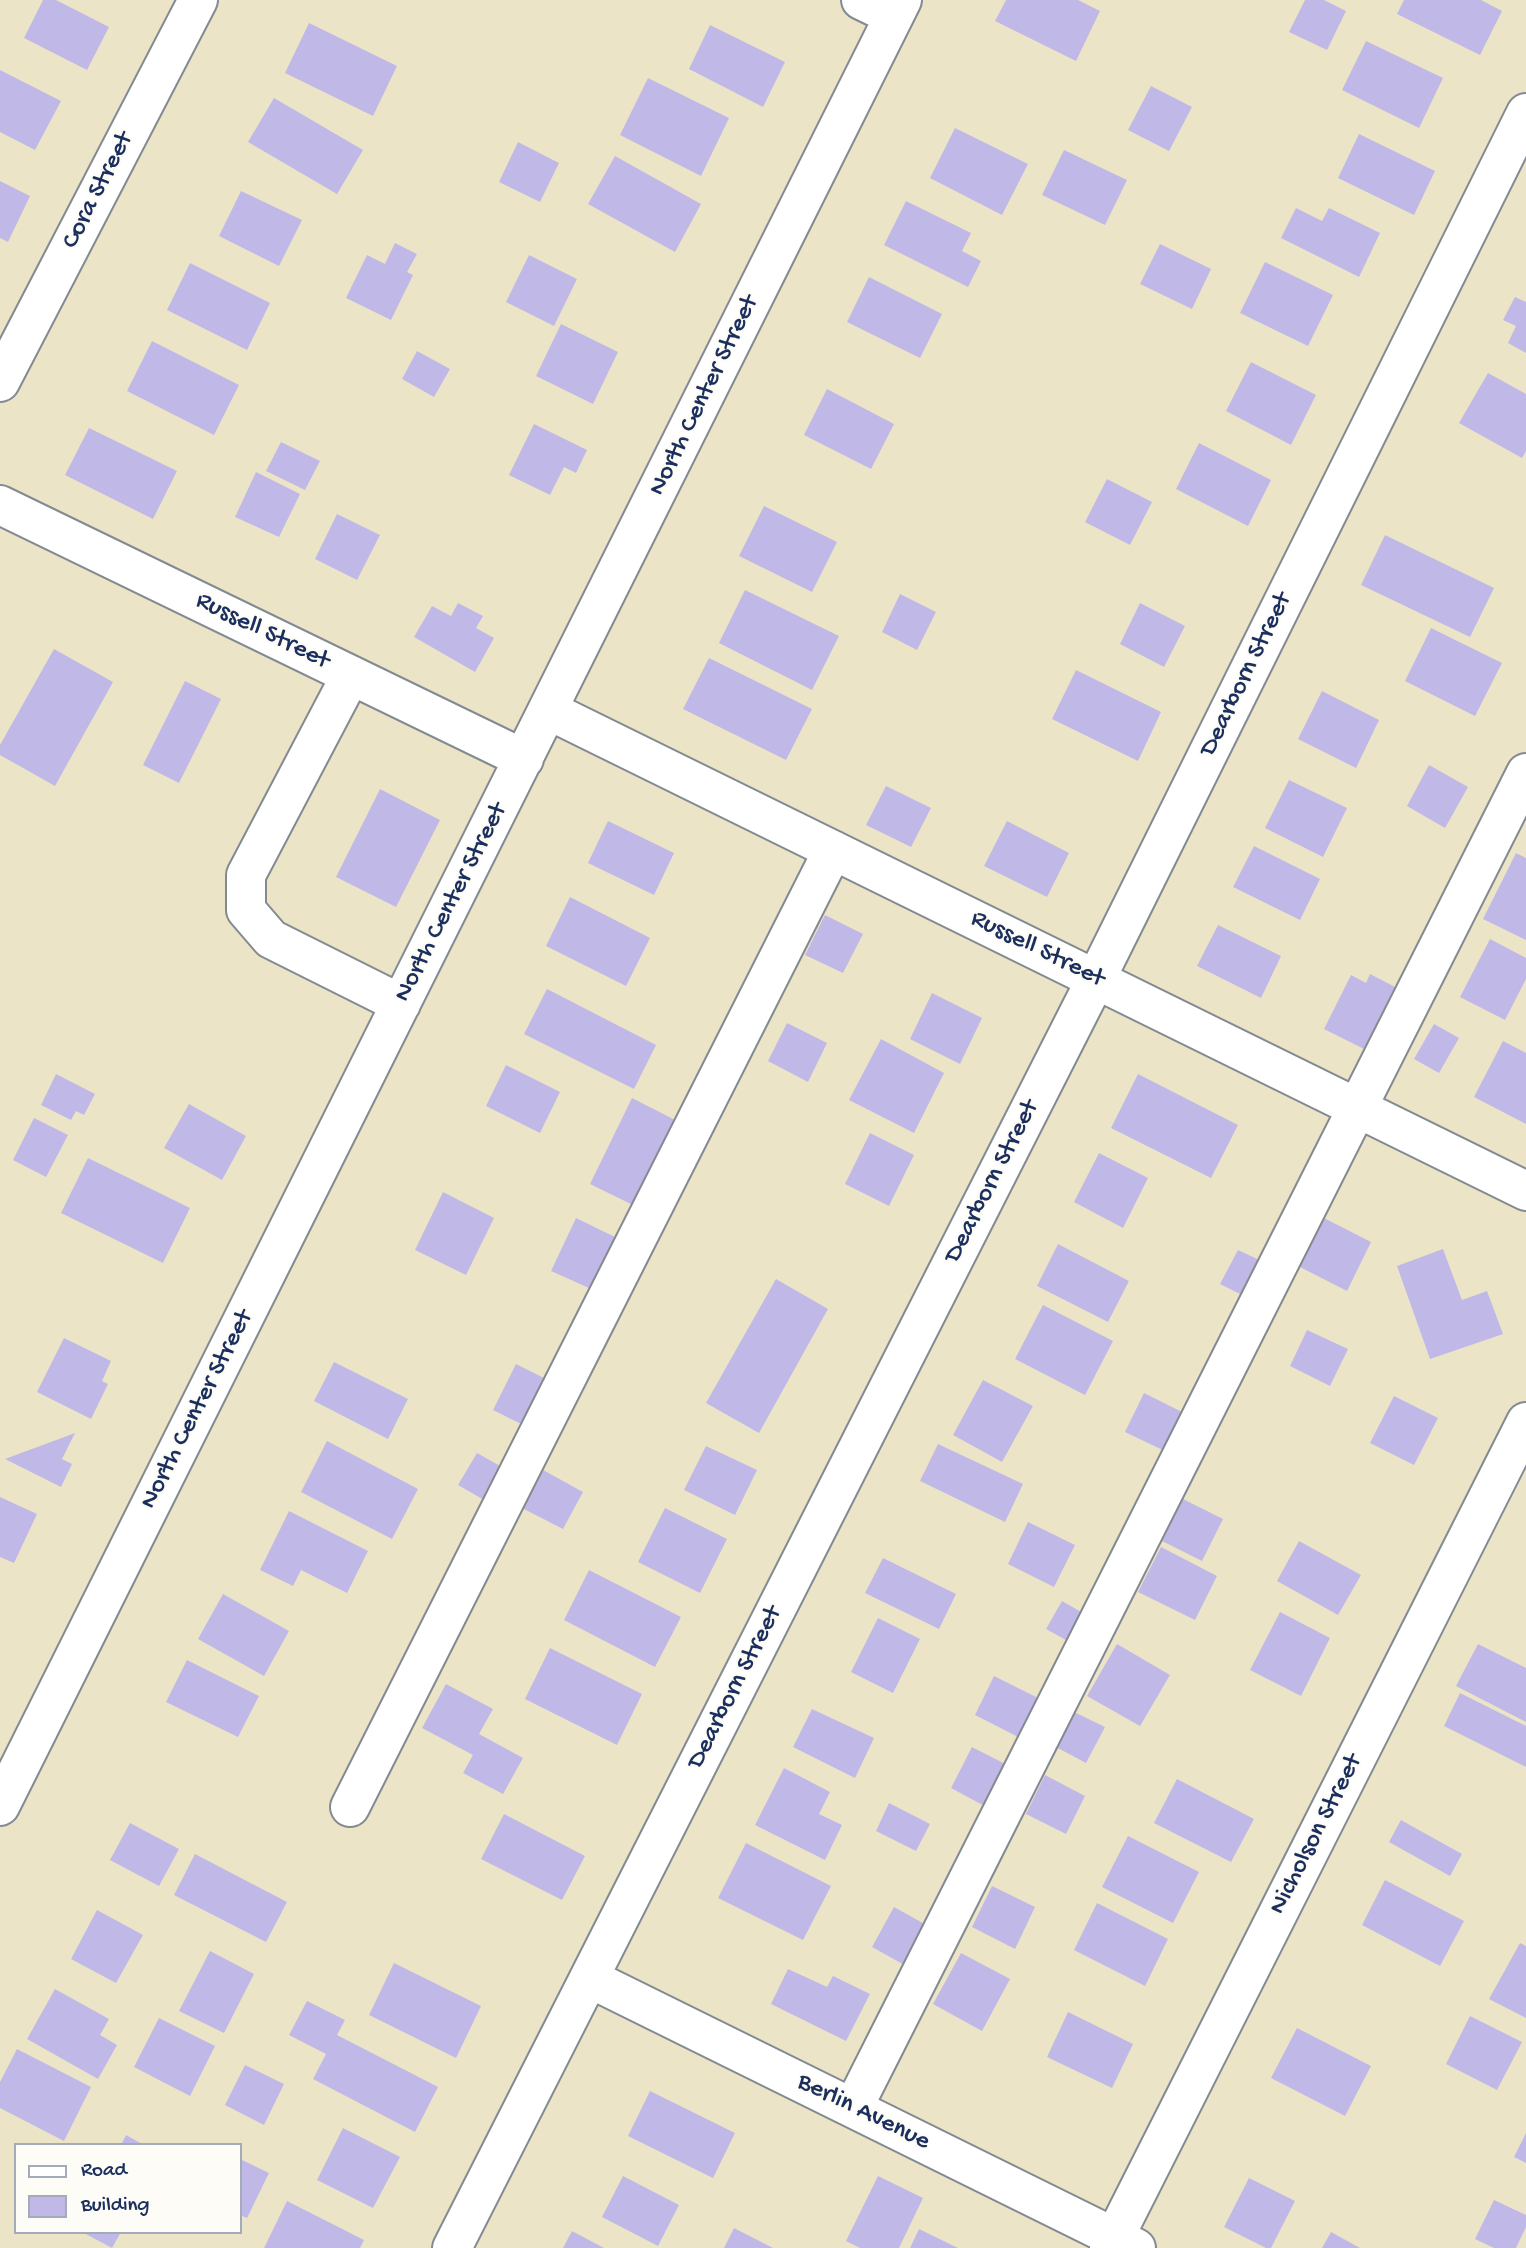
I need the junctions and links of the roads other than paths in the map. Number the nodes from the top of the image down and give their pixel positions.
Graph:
1 (198, 0) edge
2 (886, 5) edge
3 (1526, 113) edge
4 (0, 383) edge
5 (0, 505) edge
6 (351, 675) junction
7 (548, 710) junction
8 (524, 759) junction
9 (1526, 773) edge
10 (833, 850) junction
11 (1096, 979) junction
12 (401, 1004) junction
13 (1357, 1108) junction
14 (1526, 1191) edge
15 (1526, 1422) edge
16 (0, 1806) edge
17 (350, 1807) dead end
18 (589, 1978) junction
19 (853, 2108) junction
20 (1120, 2244) edge
21 (452, 2248) edge

1 - 4 street, Cora Street
2 - 7 street, North Center Street
3 - 11 street, Dearborn Street
5 - 6 street, Russell Street
6 - 8 street, Russell Street
6 - 12 street
7 - 8 street, North Center Street
7 - 10 street, Russell Street
8 - 12 street, North Center Street
9 - 13 street
10 - 11 street, Russell Street
10 - 17 street
11 - 13 street, Russell Street
11 - 18 street, Dearborn Street
12 - 16 street, North Center Street
13 - 14 street, Russell Street
13 - 19 street
15 - 20 street, Nicholson Street
18 - 19 street, Berlin Avenue
18 - 21 street, Dearborn Street
19 - 20 street, Berlin Avenue

